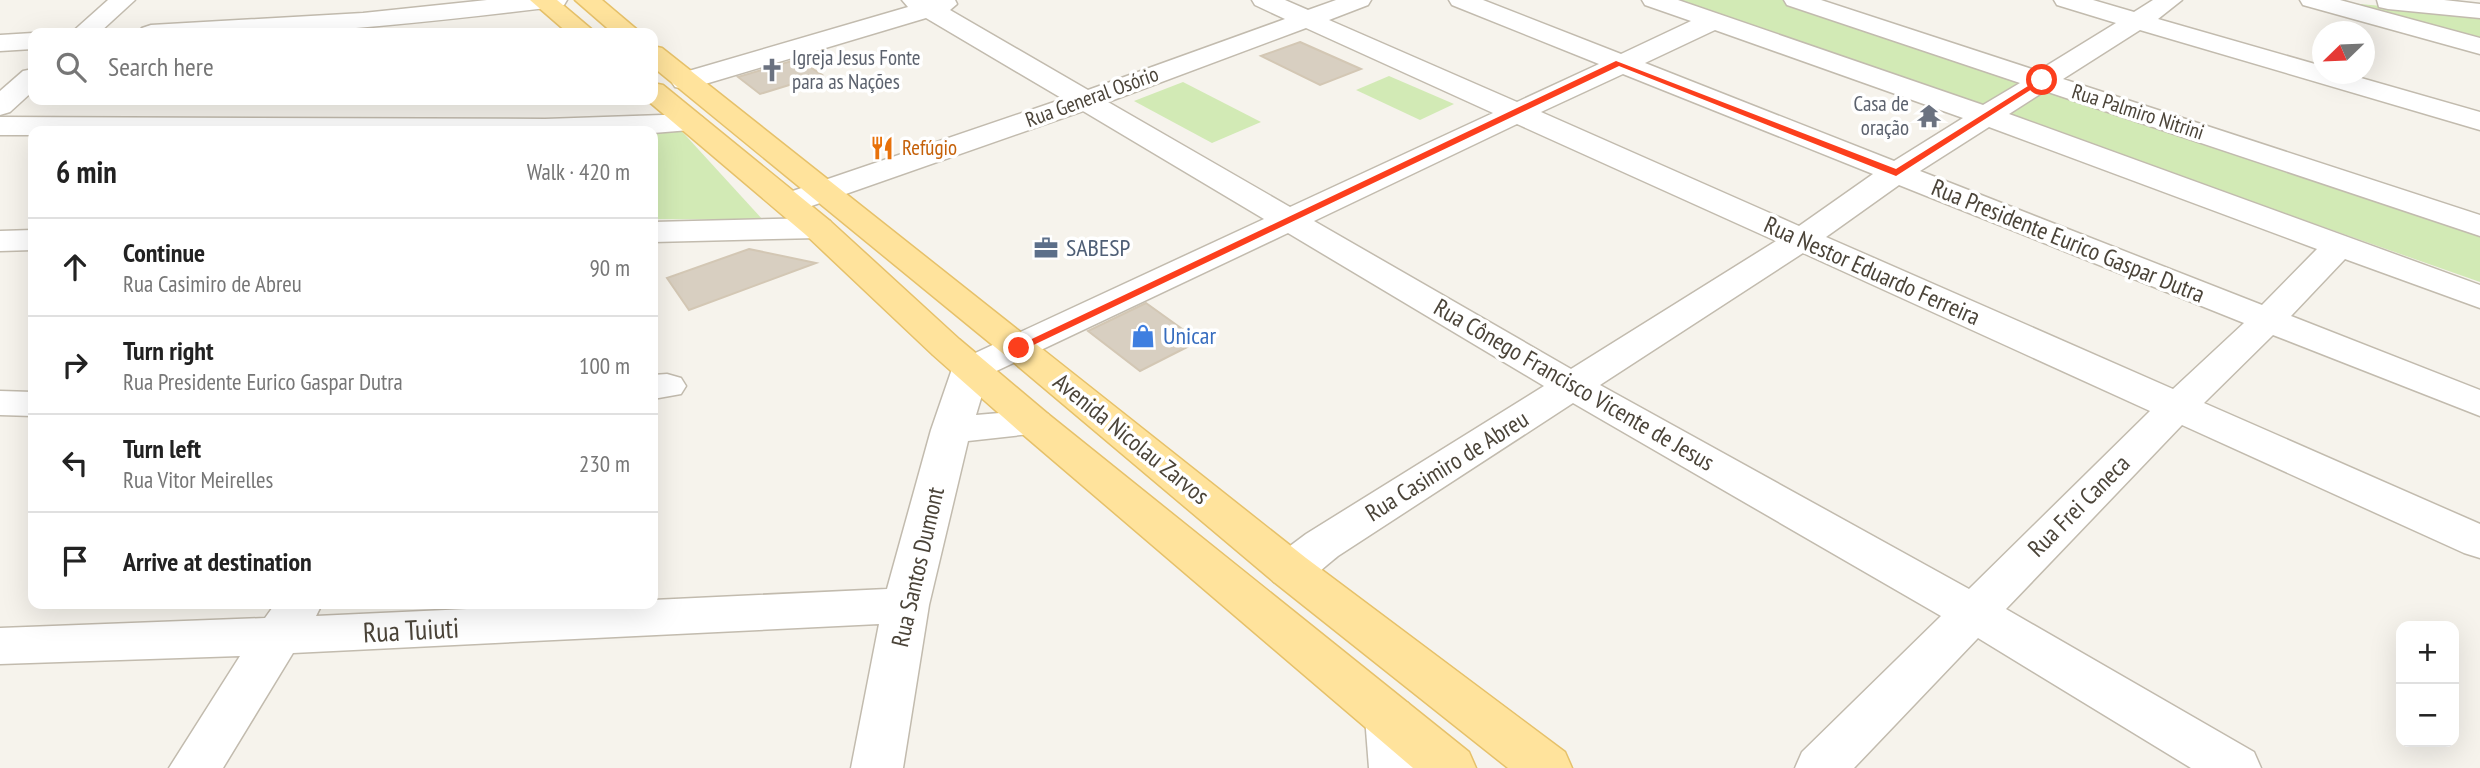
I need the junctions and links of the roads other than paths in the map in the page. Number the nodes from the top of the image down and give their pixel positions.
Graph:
1 (122, 0) edge
2 (379, 0) edge
3 (587, 0) edge
4 (1264, 0) edge
5 (1359, 0) edge
6 (1461, 0) edge
7 (1654, 0) edge
8 (1796, 0) edge
9 (2066, 0) edge
10 (2170, 0) edge
11 (2312, 0) edge
12 (2367, 0) edge
13 (548, 1) edge
14 (933, 3) edge
15 (2480, 11) edge
16 (1305, 19) junction
17 (1713, 21) junction
18 (2137, 21) junction
19 (359, 27) edge
20 (90, 28) edge
21 (324, 28) edge
22 (578, 28) edge
23 (622, 28) edge
24 (28, 41) edge
25 (0, 43) edge
26 (2480, 46) edge
27 (1619, 63) junction
28 (661, 79) edge
29 (2042, 80) junction
30 (28, 81) edge
31 (1087, 100) junction
32 (300, 105) edge
33 (0, 106) edge
34 (1516, 112) junction
35 (1986, 116) junction
36 (2480, 121) edge
37 (692, 123) junction
38 (13, 126) edge
39 (285, 126) edge
40 (650, 126) edge
41 (0, 145) edge
42 (1896, 173) junction
43 (810, 207) junction
44 (1290, 219) junction
45 (2480, 226) edge
46 (658, 231) edge
47 (1802, 239) junction
48 (28, 240) edge
49 (0, 241) edge
50 (2338, 246) junction
51 (2480, 297) edge
52 (2267, 321) junction
53 (1019, 348) junction
54 (971, 369) junction
55 (1572, 386) junction
56 (0, 403) edge
57 (28, 404) edge
58 (2480, 404) edge
59 (2177, 408) junction
60 (1034, 423) junction
61 (951, 430) junction
62 (2480, 542) edge
63 (1290, 570) junction
64 (906, 605) junction
65 (1974, 613) junction
66 (288, 620) edge
67 (0, 646) edge
68 (1390, 717) junction
69 (195, 768) edge
70 (877, 768) edge
71 (1395, 768) edge
72 (1450, 768) edge
73 (1546, 768) edge
74 (1821, 768) edge
75 (2235, 768) edge

1 - 20 street
2 - 19 street
3 - 23 main road
4 - 16 street, Rua Nestor Eduardo Ferreira
5 - 16 street, Rua General Osório
6 - 27 street, Rua Presidente Eurico Gaspar Dutra
7 - 17 street
8 - 29 street, Rua Palmiro Nitrini
9 - 18 street
10 - 18 street, Rua Casimiro de Abreu
11 - 26 street
12 - 15 street
13 - 19 street
13 - 22 main road
14 - 28 street
14 - 31 street, Rua Cônego Francisco Vicente de Jesus
16 - 31 street, Rua General Osório
16 - 34 street, Rua Nestor Eduardo Ferreira
17 - 27 street
17 - 35 street
18 - 29 street, Rua Casimiro de Abreu
18 - 36 street
19 - 21 street
24 - 25 street
27 - 34 street
27 - 42 street, Rua Presidente Eurico Gaspar Dutra
28 - 37 main road, Avenida Nicolau Zarvos
28 - 43 main road, Avenida Nicolau Zarvos
29 - 35 street, Rua Casimiro de Abreu
29 - 45 street, Rua Palmiro Nitrini
30 - 33 street
31 - 43 street, Rua General Osório
31 - 44 street, Rua Cônego Francisco Vicente de Jesus
32 - 39 street
34 - 44 street
34 - 47 street, Rua Nestor Eduardo Ferreira
35 - 42 street, Rua Casimiro de Abreu
35 - 50 street
37 - 40 street
37 - 43 main road, Avenida Nicolau Zarvos
38 - 41 street
42 - 47 street, Rua Casimiro de Abreu
42 - 52 street, Rua Presidente Eurico Gaspar Dutra
43 - 46 street, Rua General Osório
43 - 53 main road, Avenida Nicolau Zarvos
43 - 54 main road, Avenida Nicolau Zarvos
44 - 53 street
44 - 55 street, Rua Cônego Francisco Vicente de Jesus
47 - 55 street, Rua Casimiro de Abreu
47 - 59 street, Rua Nestor Eduardo Ferreira
48 - 49 street
50 - 51 street
50 - 52 street, Rua Frei Caneca
52 - 58 street, Rua Presidente Eurico Gaspar Dutra
52 - 59 street, Rua Frei Caneca
53 - 54 street
53 - 63 main road, Avenida Nicolau Zarvos
54 - 60 main road, Avenida Nicolau Zarvos
54 - 61 street, Rua Santos Dumont
55 - 63 street, Rua Casimiro de Abreu
55 - 65 street, Rua Cônego Francisco Vicente de Jesus
56 - 57 street
59 - 62 street, Rua Nestor Eduardo Ferreira
59 - 65 street, Rua Frei Caneca
60 - 61 street
60 - 68 main road, Avenida Nicolau Zarvos
61 - 64 street, Rua Santos Dumont
63 - 73 main road, Avenida Nicolau Zarvos
64 - 66 street, Rua Tuiuti
64 - 70 street, Rua Santos Dumont
65 - 74 street, Rua Frei Caneca
65 - 75 street, Rua Cônego Francisco Vicente de Jesus
66 - 67 street, Rua Tuiuti
66 - 69 street
68 - 71 street
68 - 72 main road, Avenida Nicolau Zarvos

